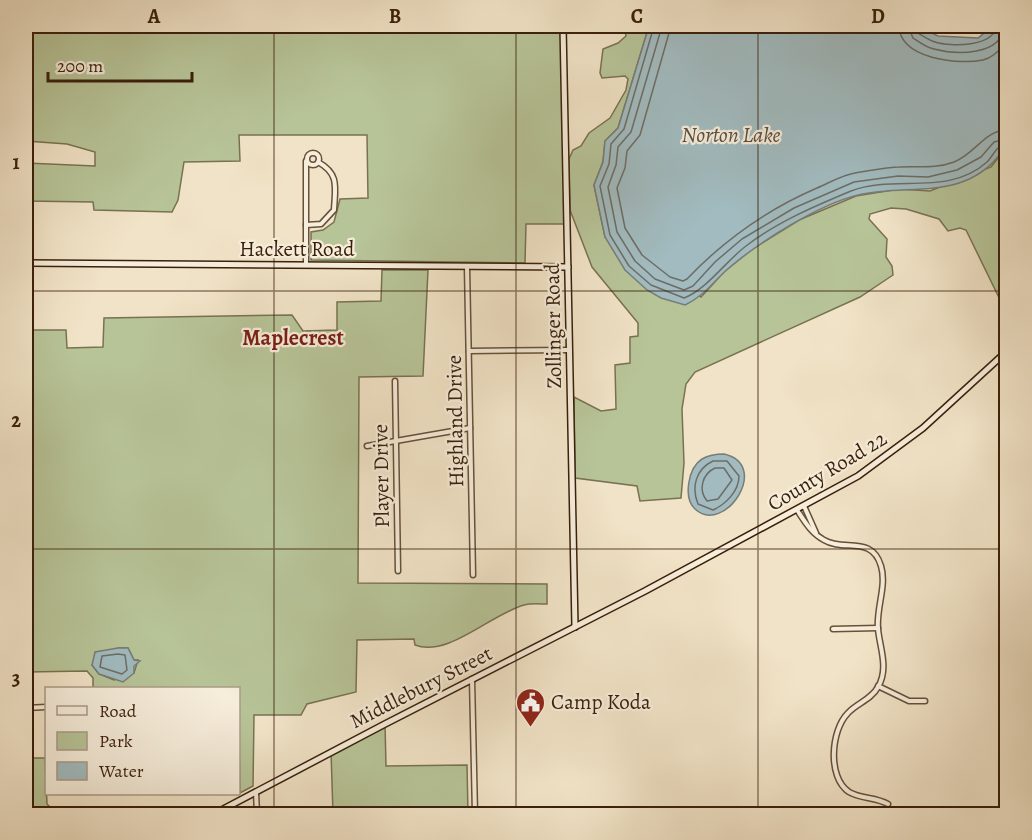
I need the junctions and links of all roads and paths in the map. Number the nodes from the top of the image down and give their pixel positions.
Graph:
1 (563, 26) edge
2 (306, 161) junction
3 (318, 162) junction
4 (306, 225) junction
5 (26, 263) edge
6 (306, 266) junction
7 (467, 267) junction
8 (568, 267) junction
9 (569, 350) junction
10 (469, 351) junction
11 (1006, 352) edge
12 (395, 381) dead end
13 (470, 428) junction
14 (396, 440) junction
15 (367, 446) dead end
16 (804, 506) junction
17 (797, 510) junction
18 (816, 534) junction
19 (398, 571) dead end
20 (473, 574) dead end
21 (645, 591) joint
22 (575, 627) junction
23 (878, 628) junction
24 (833, 629) dead end
25 (472, 679) junction
26 (878, 686) junction
27 (925, 701) dead end
28 (26, 708) edge
29 (45, 708) edge
30 (256, 792) junction
31 (888, 804) dead end
32 (214, 814) edge
33 (257, 814) edge
34 (476, 814) edge

1 - 8 street, Zollinger Road
2 - 3 street
2 - 3 street
2 - 4 street
3 - 4 street
4 - 6 street
5 - 6 street, Hackett Road
6 - 7 street, Hackett Road
7 - 8 street, Hackett Road
7 - 10 street, Highland Drive
8 - 9 street, Zollinger Road
9 - 10 street
9 - 22 street, Zollinger Road
10 - 13 street, Highland Drive
11 - 16 street, County Road 22
12 - 14 street, Player Drive
13 - 14 street
13 - 20 street, Highland Drive
14 - 15 street
14 - 19 street, Player Drive
16 - 17 street, County Road 22
16 - 18 street
17 - 18 street
17 - 21 street, County Road 22
18 - 23 street
21 - 22 street, Middlebury Street
22 - 25 street, Middlebury Street
23 - 24 street
23 - 26 street
25 - 30 street, Middlebury Street
25 - 34 street
26 - 27 street
26 - 31 street
28 - 29 street
30 - 32 street, Middlebury Street
30 - 33 street

